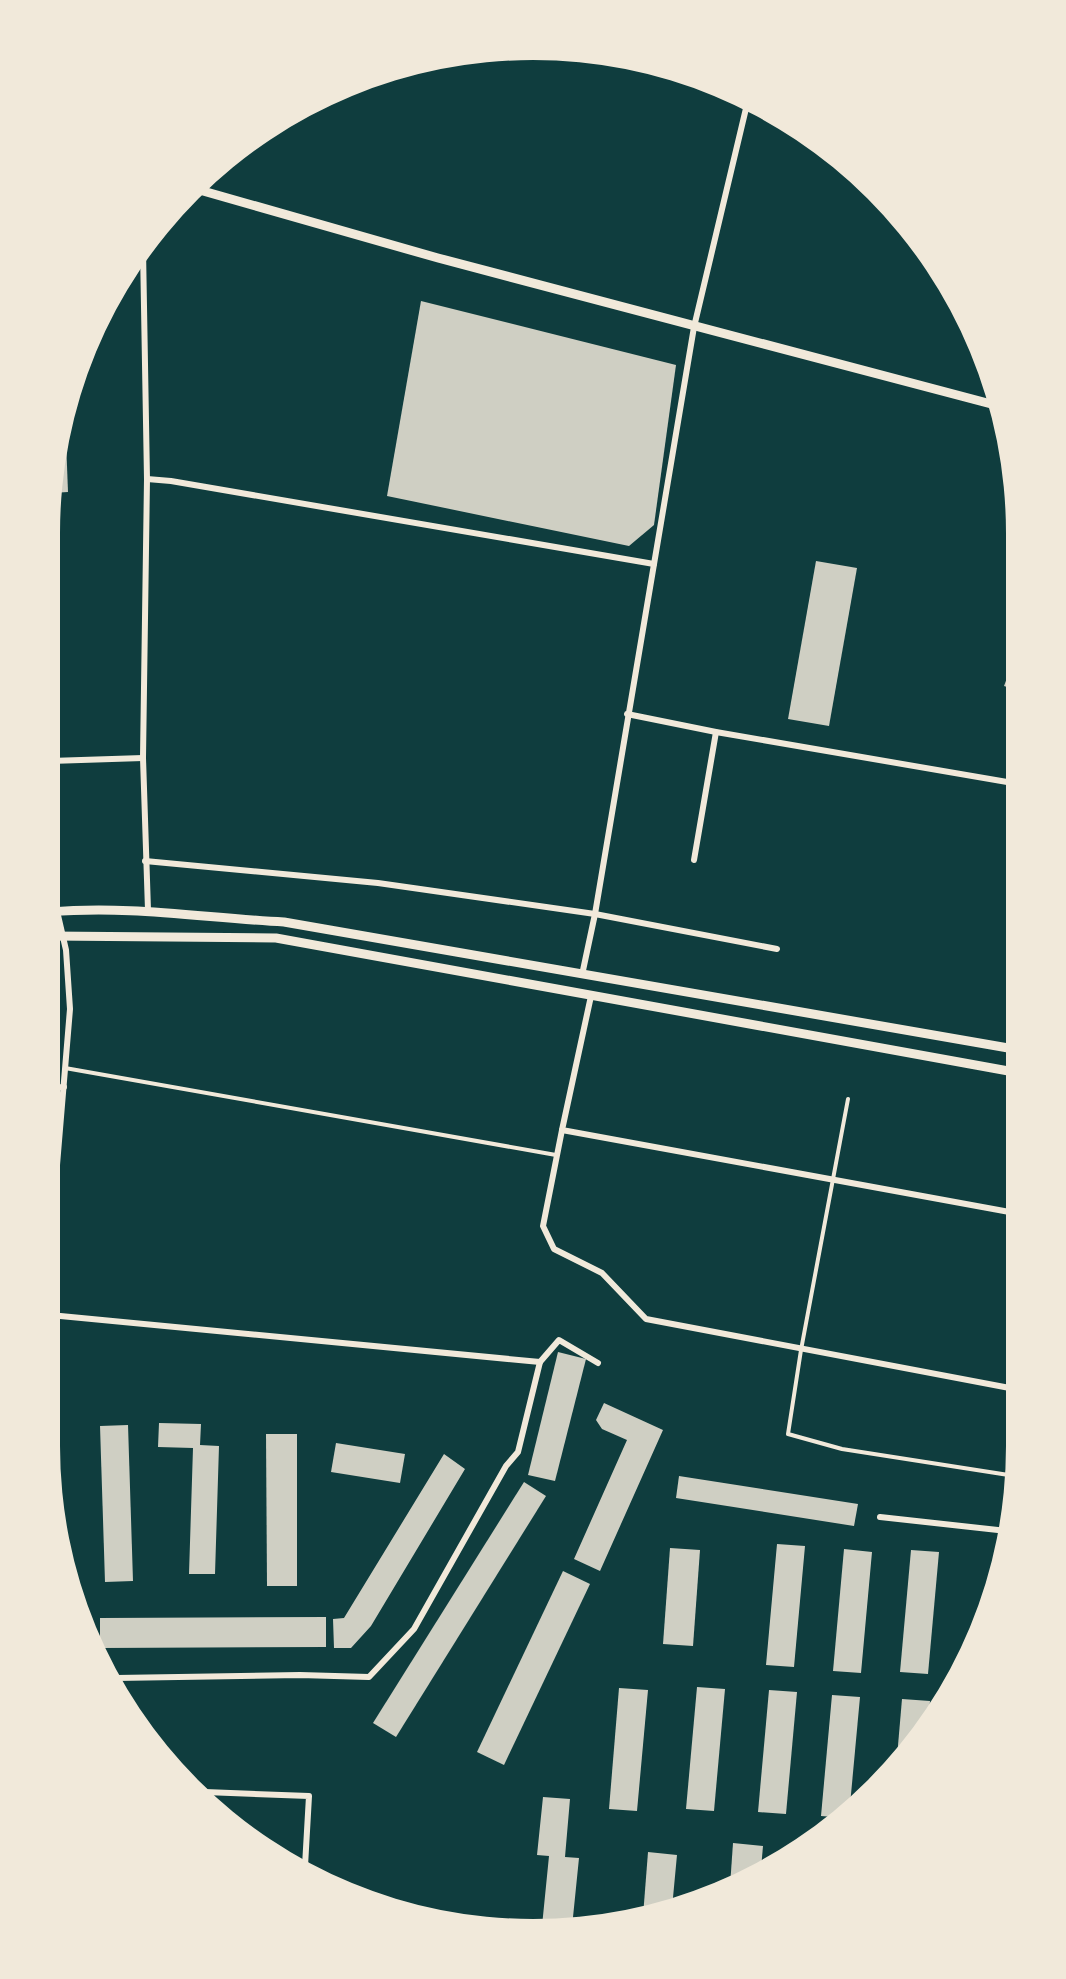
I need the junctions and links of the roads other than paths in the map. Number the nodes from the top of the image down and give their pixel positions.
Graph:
1 (745, 111) edge
2 (206, 192) edge
3 (143, 265) edge
4 (694, 327) junction
5 (988, 403) edge
6 (147, 479) junction
7 (654, 564) junction
8 (627, 714) junction
9 (716, 732) junction
10 (142, 758) junction
11 (60, 761) edge
12 (1006, 782) edge
13 (694, 860) dead end
14 (145, 861) junction
15 (148, 909) junction
16 (60, 912) edge
17 (595, 914) junction
18 (60, 929) edge
19 (62, 935) junction
20 (777, 949) dead end
21 (582, 975) junction
22 (591, 996) junction
23 (1006, 1048) edge
24 (65, 1068) junction
25 (1006, 1070) edge
26 (60, 1087) edge
27 (64, 1087) junction
28 (848, 1099) dead end
29 (562, 1130) junction
30 (60, 1133) edge
31 (557, 1156) junction
32 (833, 1180) junction
33 (1006, 1211) edge
34 (60, 1316) edge
35 (801, 1350) junction
36 (540, 1362) junction
37 (598, 1363) dead end
38 (1006, 1387) edge
39 (1005, 1474) edge
40 (880, 1517) dead end
41 (998, 1530) edge
42 (121, 1678) edge
43 (211, 1792) edge
44 (305, 1861) edge

1 - 4 street
2 - 4 street
3 - 6 street
4 - 5 street
4 - 7 street
6 - 7 street
6 - 10 street
7 - 8 street
8 - 9 street
8 - 17 street
9 - 12 street
9 - 13 street
10 - 11 street
10 - 14 street
14 - 15 street
14 - 17 street
15 - 16 street
15 - 21 street
17 - 20 street
17 - 21 street
18 - 19 street
19 - 22 street
19 - 24 street
21 - 23 street
22 - 25 street
22 - 29 street
24 - 27 street
24 - 31 lane
26 - 27 street
27 - 30 street
28 - 32 lane
29 - 31 street
29 - 32 street
31 - 35 street
32 - 33 street
32 - 35 lane
34 - 36 street
35 - 38 street
35 - 39 lane
36 - 37 street
36 - 42 street
40 - 41 street
43 - 44 street

